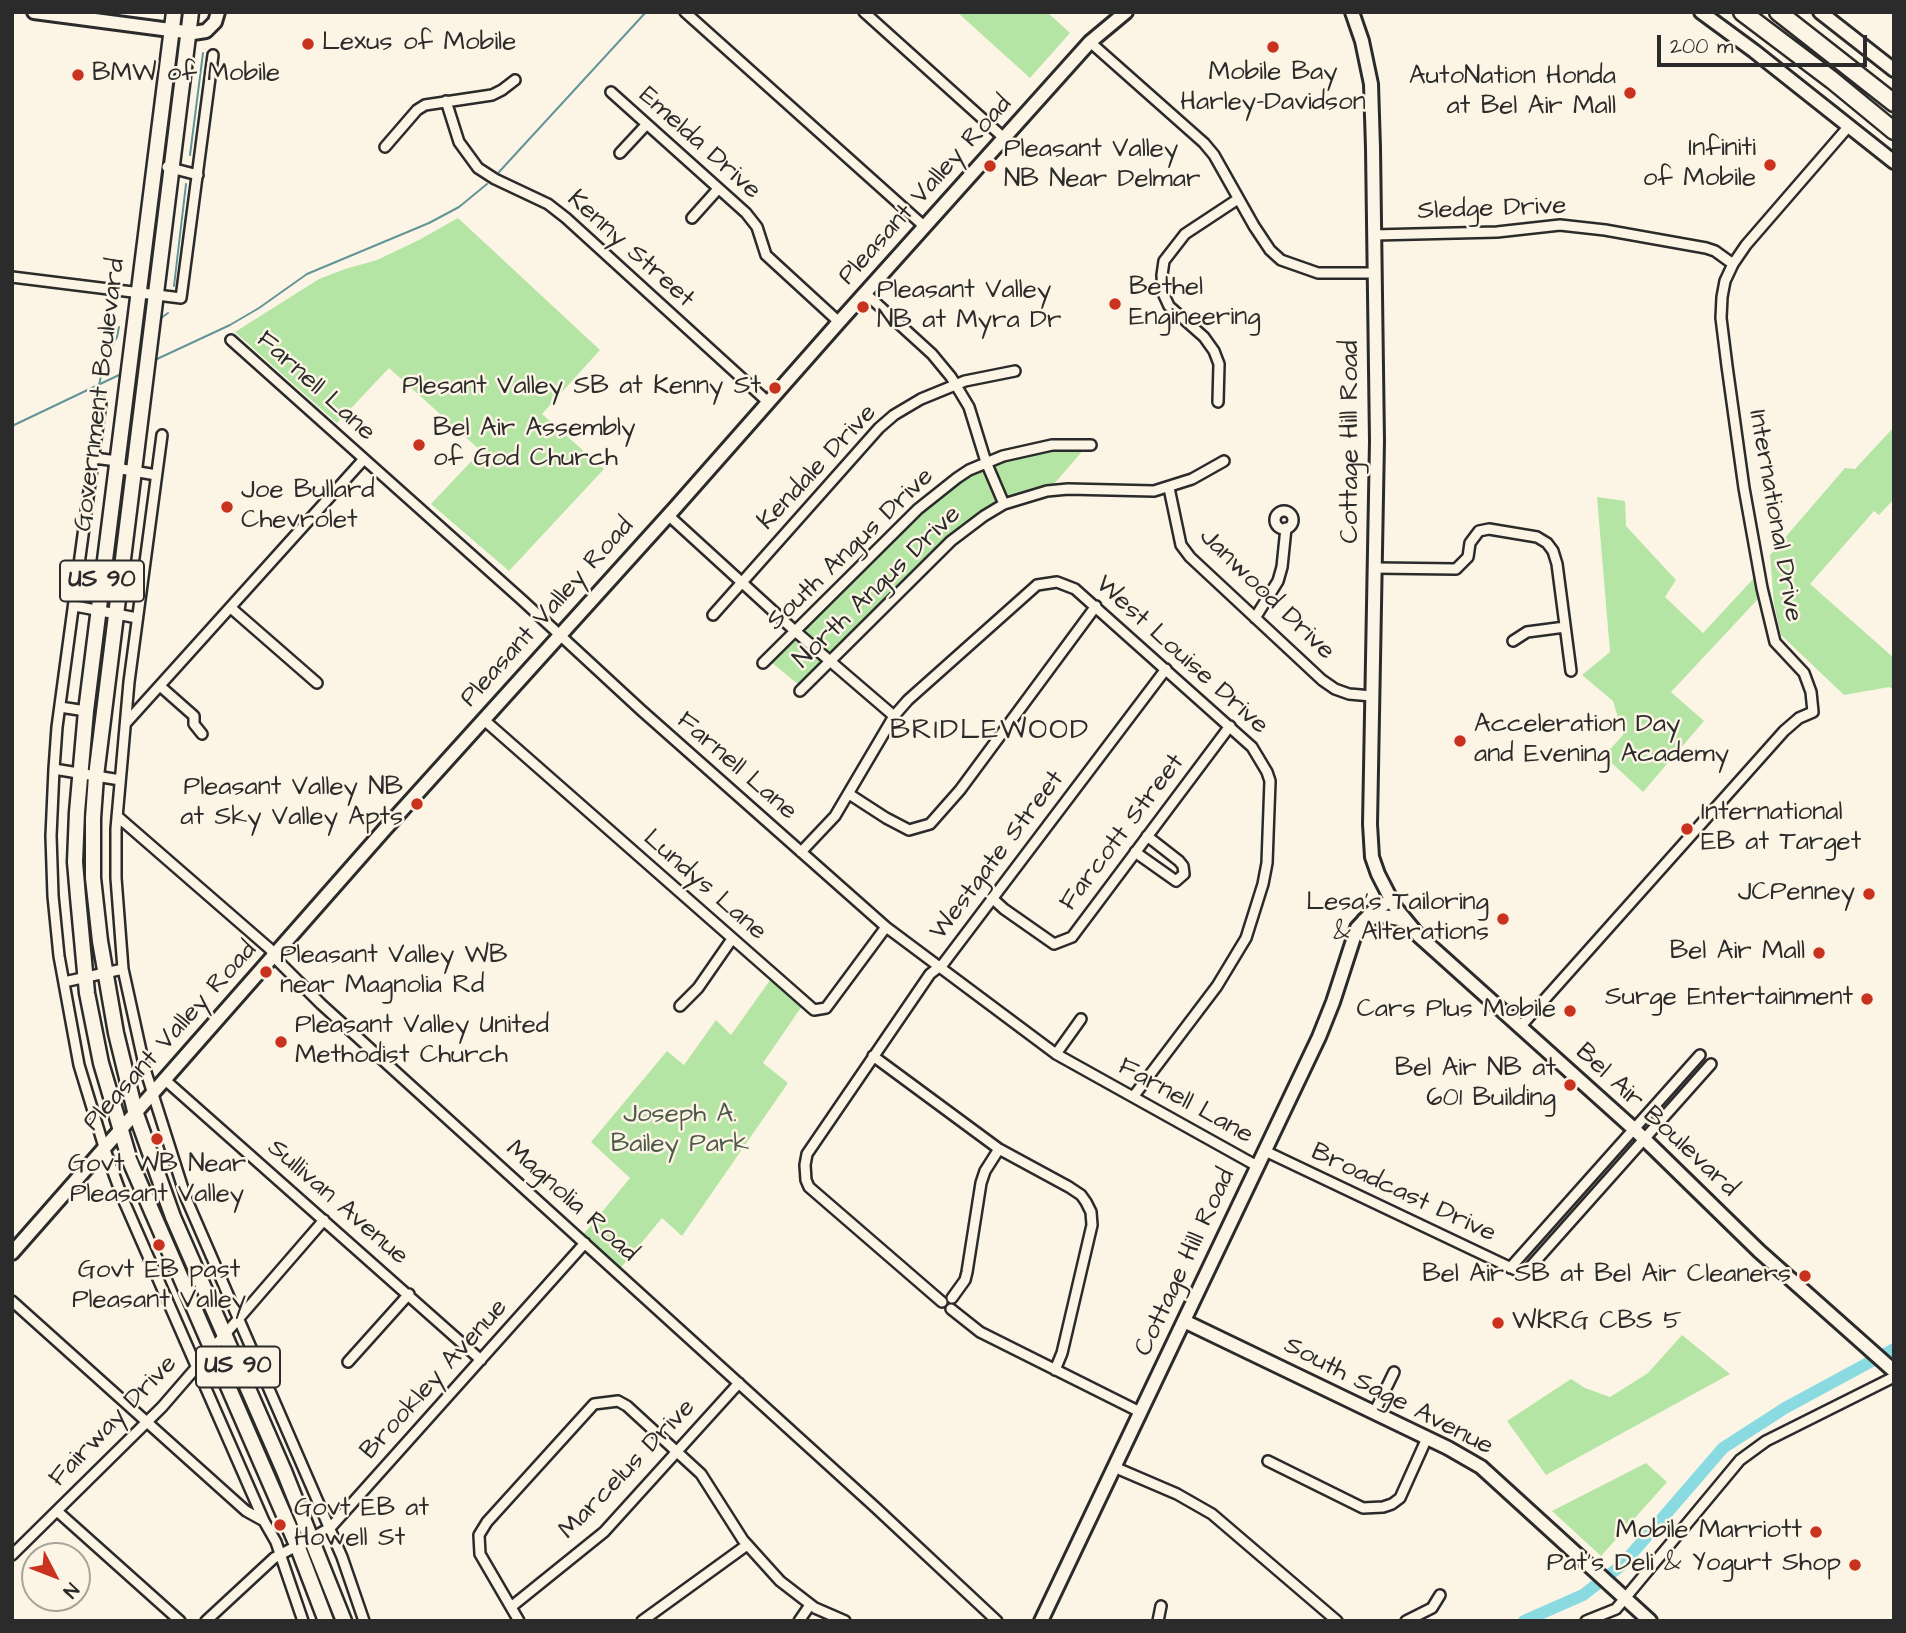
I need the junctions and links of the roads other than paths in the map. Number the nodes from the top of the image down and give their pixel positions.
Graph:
1 (34, 12) edge
2 (174, 12) edge
3 (191, 12) edge
4 (218, 12) edge
5 (685, 12) edge
6 (864, 12) edge
7 (1126, 12) edge
8 (1352, 12) edge
9 (1701, 12) edge
10 (1742, 12) edge
11 (1778, 12) edge
12 (1820, 12) edge
13 (172, 32) junction
14 (188, 33) junction
15 (1090, 42) junction
16 (213, 55) dead end
17 (1894, 70) edge
18 (515, 80) dead end
19 (611, 92) dead end
20 (446, 101) junction
21 (1894, 103) edge
22 (646, 125) junction
23 (1849, 126) junction
24 (1894, 131) edge
25 (1004, 138) junction
26 (385, 147) dead end
27 (621, 153) dead end
28 (1894, 162) edge
29 (155, 166) junction
30 (171, 168) junction
31 (198, 175) junction
32 (718, 189) junction
33 (1238, 199) junction
34 (692, 218) dead end
35 (925, 227) junction
36 (1374, 235) junction
37 (1733, 264) junction
38 (1374, 273) junction
39 (12, 277) edge
40 (138, 293) junction
41 (865, 293) junction
42 (156, 296) junction
43 (839, 322) junction
44 (231, 341) dead end
45 (1015, 371) dead end
46 (955, 387) junction
47 (101, 402) dead end
48 (768, 402) junction
49 (1218, 402) dead end
50 (162, 435) dead end
51 (1091, 445) dead end
52 (94, 458) junction
53 (364, 459) junction
54 (1224, 461) dead end
55 (986, 463) junction
56 (116, 464) junction
57 (134, 472) junction
58 (156, 475) junction
59 (1169, 488) junction
60 (1004, 504) junction
61 (668, 515) junction
62 (1286, 528) dead end
63 (1375, 568) junction
64 (742, 583) junction
65 (75, 606) junction
66 (1096, 606) junction
67 (231, 608) junction
68 (98, 611) junction
69 (116, 614) junction
70 (713, 615) dead end
71 (137, 618) junction
72 (1255, 618) junction
73 (1565, 627) junction
74 (796, 631) junction
75 (558, 636) junction
76 (1513, 641) dead end
77 (830, 661) junction
78 (763, 663) dead end
79 (1166, 668) junction
80 (1571, 671) dead end
81 (108, 679) junction
82 (129, 682) junction
83 (317, 683) dead end
84 (160, 685) junction
85 (800, 691) dead end
86 (1372, 696) junction
87 (60, 707) junction
88 (86, 710) junction
89 (894, 716) junction
90 (483, 719) junction
91 (126, 723) junction
92 (1230, 726) junction
93 (202, 734) dead end
94 (54, 769) junction
95 (80, 773) junction
96 (96, 776) junction
97 (120, 780) junction
98 (849, 794) junction
99 (117, 816) junction
100 (1147, 836) junction
101 (801, 852) junction
102 (1135, 852) junction
103 (1378, 874) junction
104 (992, 898) junction
105 (1391, 900) junction
106 (1405, 920) junction
107 (1361, 921) junction
108 (886, 927) junction
109 (732, 939) junction
110 (274, 955) junction
111 (938, 968) junction
112 (123, 970) junction
113 (106, 973) junction
114 (86, 978) junction
115 (64, 982) junction
116 (680, 1006) dead end
117 (1081, 1019) dead end
118 (1520, 1027) junction
119 (1056, 1054) junction
120 (1700, 1055) dead end
121 (873, 1056) junction
122 (1711, 1064) dead end
123 (164, 1079) junction
124 (152, 1092) junction
125 (1133, 1097) junction
126 (135, 1111) junction
127 (119, 1129) junction
128 (1634, 1129) junction
129 (1644, 1138) junction
130 (104, 1147) junction
131 (999, 1149) junction
132 (1265, 1151) junction
133 (1257, 1166) junction
134 (1559, 1212) junction
135 (324, 1220) junction
136 (1570, 1222) junction
137 (585, 1243) junction
138 (12, 1253) edge
139 (1510, 1268) junction
140 (409, 1294) junction
141 (12, 1301) edge
142 (952, 1303) junction
143 (239, 1319) junction
144 (1184, 1321) junction
145 (225, 1336) junction
146 (212, 1350) junction
147 (481, 1360) junction
148 (348, 1362) dead end
149 (197, 1367) junction
150 (1055, 1370) junction
151 (1394, 1372) dead end
152 (1892, 1372) edge
153 (739, 1383) junction
154 (1140, 1412) junction
155 (1374, 1412) junction
156 (147, 1422) junction
157 (1427, 1438) junction
158 (677, 1452) junction
159 (1269, 1461) dead end
160 (1114, 1467) junction
161 (57, 1511) junction
162 (264, 1521) junction
163 (330, 1528) junction
164 (304, 1542) junction
165 (747, 1545) junction
166 (12, 1555) edge
167 (280, 1555) junction
168 (1440, 1595) dead end
169 (1626, 1598) junction
170 (810, 1605) junction
171 (1161, 1606) dead end
172 (511, 1607) junction
173 (180, 1621) edge
174 (206, 1621) edge
175 (303, 1621) edge
176 (326, 1621) edge
177 (344, 1621) edge
178 (365, 1621) edge
179 (519, 1621) edge
180 (642, 1621) edge
181 (799, 1621) edge
182 (845, 1621) edge
183 (997, 1621) edge
184 (1041, 1621) edge
185 (1158, 1621) edge
186 (1336, 1621) edge
187 (1406, 1621) edge
188 (1586, 1621) edge
189 (1650, 1621) edge

1 - 13 street
2 - 13 main road, Government Boulevard / US 90
3 - 14 main road, Government Boulevard / US 90
4 - 14 street
5 - 35 street
6 - 25 street
7 - 15 street, Pleasant Valley Road
8 - 36 street, Cottage Hill Road
9 - 23 street
10 - 24 highway
11 - 21 highway
12 - 17 street
13 - 14 street
13 - 29 main road, Government Boulevard / US 90
14 - 30 main road, Government Boulevard / US 90
15 - 25 street, Pleasant Valley Road
15 - 33 street
16 - 31 street
18 - 20 street
19 - 22 street, Emelda Drive
20 - 26 street
20 - 48 street, Kenny Street
22 - 27 street
22 - 32 street, Emelda Drive
23 - 28 street
23 - 37 street
25 - 35 street, Pleasant Valley Road
29 - 30 street
29 - 40 main road, Government Boulevard / US 90
30 - 31 street
30 - 42 main road, Government Boulevard / US 90
31 - 42 street
32 - 34 street
32 - 43 street, Emelda Drive
33 - 38 street
33 - 49 street
35 - 41 street, Pleasant Valley Road
36 - 37 street, Sledge Drive
36 - 38 street, Cottage Hill Road
37 - 118 street, International Drive
38 - 63 street, Cottage Hill Road
39 - 40 street
40 - 42 street
40 - 56 main road, Government Boulevard / US 90
41 - 43 street, Pleasant Valley Road
41 - 46 street
42 - 57 main road, Government Boulevard / US 90
43 - 48 street, Pleasant Valley Road
44 - 53 street, Farnell Lane
45 - 46 street, Kendale Drive
46 - 55 street
46 - 64 street, Kendale Drive
47 - 52 street
48 - 61 street, Pleasant Valley Road
50 - 58 street
51 - 55 street, South Angus Drive
52 - 56 street
52 - 65 street
53 - 67 street
53 - 75 street, Farnell Lane
54 - 59 street, North Angus Drive
55 - 60 street
55 - 74 street, South Angus Drive
56 - 57 street
56 - 68 main road, Government Boulevard / US 90
57 - 58 street
57 - 69 main road, Government Boulevard / US 90
58 - 71 street
59 - 60 street, North Angus Drive
59 - 72 street, Janwood Drive
60 - 77 street, North Angus Drive
61 - 64 street
61 - 75 street, Pleasant Valley Road
62 - 72 street
63 - 73 street
63 - 86 street, Cottage Hill Road
64 - 70 street, Kendale Drive
64 - 74 street
65 - 68 street
65 - 87 street
66 - 79 street, West Louise Drive
66 - 89 street, West Louise Drive
66 - 98 street
67 - 83 street
67 - 84 street
68 - 69 street
68 - 88 main road, Government Boulevard / US 90
69 - 71 street
69 - 81 main road, Government Boulevard / US 90
71 - 82 street
72 - 86 street, Janwood Drive
73 - 76 street
73 - 80 street
74 - 77 street
74 - 78 street, South Angus Drive
75 - 90 street, Pleasant Valley Road
75 - 101 street, Farnell Lane
77 - 85 street, North Angus Drive
77 - 89 street
79 - 92 street, West Louise Drive
79 - 104 street, Westgate Street
81 - 82 street
81 - 96 main road, Government Boulevard / US 90
82 - 91 street
84 - 91 street
84 - 93 street
86 - 103 street, Cottage Hill Road
87 - 88 street
87 - 94 street
88 - 95 main road, Government Boulevard / US 90
89 - 98 street, West Louise Drive
90 - 109 street, Lundys Lane
90 - 110 street, Pleasant Valley Road
91 - 97 street
92 - 100 street, Farcott Street
92 - 125 street, West Louise Drive
94 - 95 street
94 - 115 street
95 - 96 street
95 - 114 main road, Government Boulevard / US 90
96 - 97 street
96 - 113 main road, Government Boulevard / US 90
97 - 99 street
98 - 101 street, West Louise Drive
99 - 110 street, Magnolia Road
99 - 112 street
100 - 102 street, Farcott Street
100 - 102 street
101 - 108 street, Farnell Lane
102 - 104 street, Farcott Street
103 - 105 street, Cottage Hill Road
103 - 107 street, Cottage Hill Road
104 - 111 street, Westgate Street
105 - 106 street, Bel Air Boulevard
105 - 107 street
106 - 107 street
106 - 118 street, Bel Air Boulevard
107 - 132 street, Cottage Hill Road
108 - 109 street, Lundys Lane
108 - 111 street, Farnell Lane
109 - 116 street
110 - 123 street, Pleasant Valley Road
110 - 137 street, Magnolia Road
111 - 119 street, Farnell Lane
111 - 121 street, Westgate Street
112 - 113 street
112 - 124 street
113 - 114 street
113 - 126 main road, Government Boulevard / US 90
114 - 115 street
114 - 127 main road, Government Boulevard / US 90
115 - 130 street
117 - 119 street
118 - 128 street, Bel Air Boulevard
119 - 125 street, Farnell Lane
120 - 128 street
121 - 131 street
121 - 142 street, Westgate Street
122 - 129 street
123 - 124 street, Pleasant Valley Road
123 - 135 street, Sullivan Avenue
124 - 126 street, Pleasant Valley Road
124 - 143 street
125 - 133 street, Farnell Lane
126 - 127 street, Pleasant Valley Road
126 - 145 main road, Government Boulevard / US 90
127 - 130 street, Pleasant Valley Road
127 - 146 main road, Government Boulevard / US 90
128 - 129 street, Bel Air Boulevard
128 - 134 street
129 - 136 street
129 - 152 street, Bel Air Boulevard
130 - 138 street, Pleasant Valley Road
130 - 149 street
131 - 142 street
131 - 150 street
132 - 133 street, Cottage Hill Road
132 - 139 street, Broadcast Drive
133 - 144 street, Cottage Hill Road
134 - 136 street
134 - 139 street
135 - 140 street, Sullivan Avenue
135 - 143 street, Fairway Drive
136 - 139 street, Broadcast Drive
137 - 147 street, Brookley Avenue
137 - 153 street, Magnolia Road
140 - 147 street, Sullivan Avenue
140 - 148 street
141 - 156 street
142 - 150 street, Westgate Street
143 - 145 street, Fairway Drive
143 - 163 street
144 - 154 street, Cottage Hill Road
144 - 155 street, South Sage Avenue
145 - 146 street, Fairway Drive
145 - 164 main road, Government Boulevard / US 90
146 - 149 street, Fairway Drive
146 - 164 main road, Government Boulevard / US 90
147 - 163 street, Brookley Avenue
149 - 156 street, Fairway Drive
149 - 162 street
150 - 154 street, Westgate Street
151 - 155 street
152 - 169 street
153 - 158 street, Marcelus Drive
153 - 183 street, Magnolia Road
154 - 160 street, Cottage Hill Road
155 - 157 street, South Sage Avenue
156 - 161 street, Fairway Drive
156 - 162 street
157 - 159 street
157 - 169 street, South Sage Avenue
158 - 165 street
158 - 172 street, Marcelus Drive
158 - 172 street
160 - 184 street, Cottage Hill Road
160 - 186 street
161 - 166 street, Fairway Drive
161 - 173 street
162 - 167 street
163 - 164 street, Brookley Avenue
163 - 178 street
164 - 167 street, Brookley Avenue
164 - 176 main road, Government Boulevard / US 90
164 - 177 main road, Government Boulevard / US 90
165 - 170 street
165 - 180 street
167 - 174 street, Brookley Avenue
167 - 175 street
168 - 187 street
169 - 188 street
169 - 189 street, South Sage Avenue
170 - 181 street
170 - 182 street
171 - 185 street
172 - 179 street

